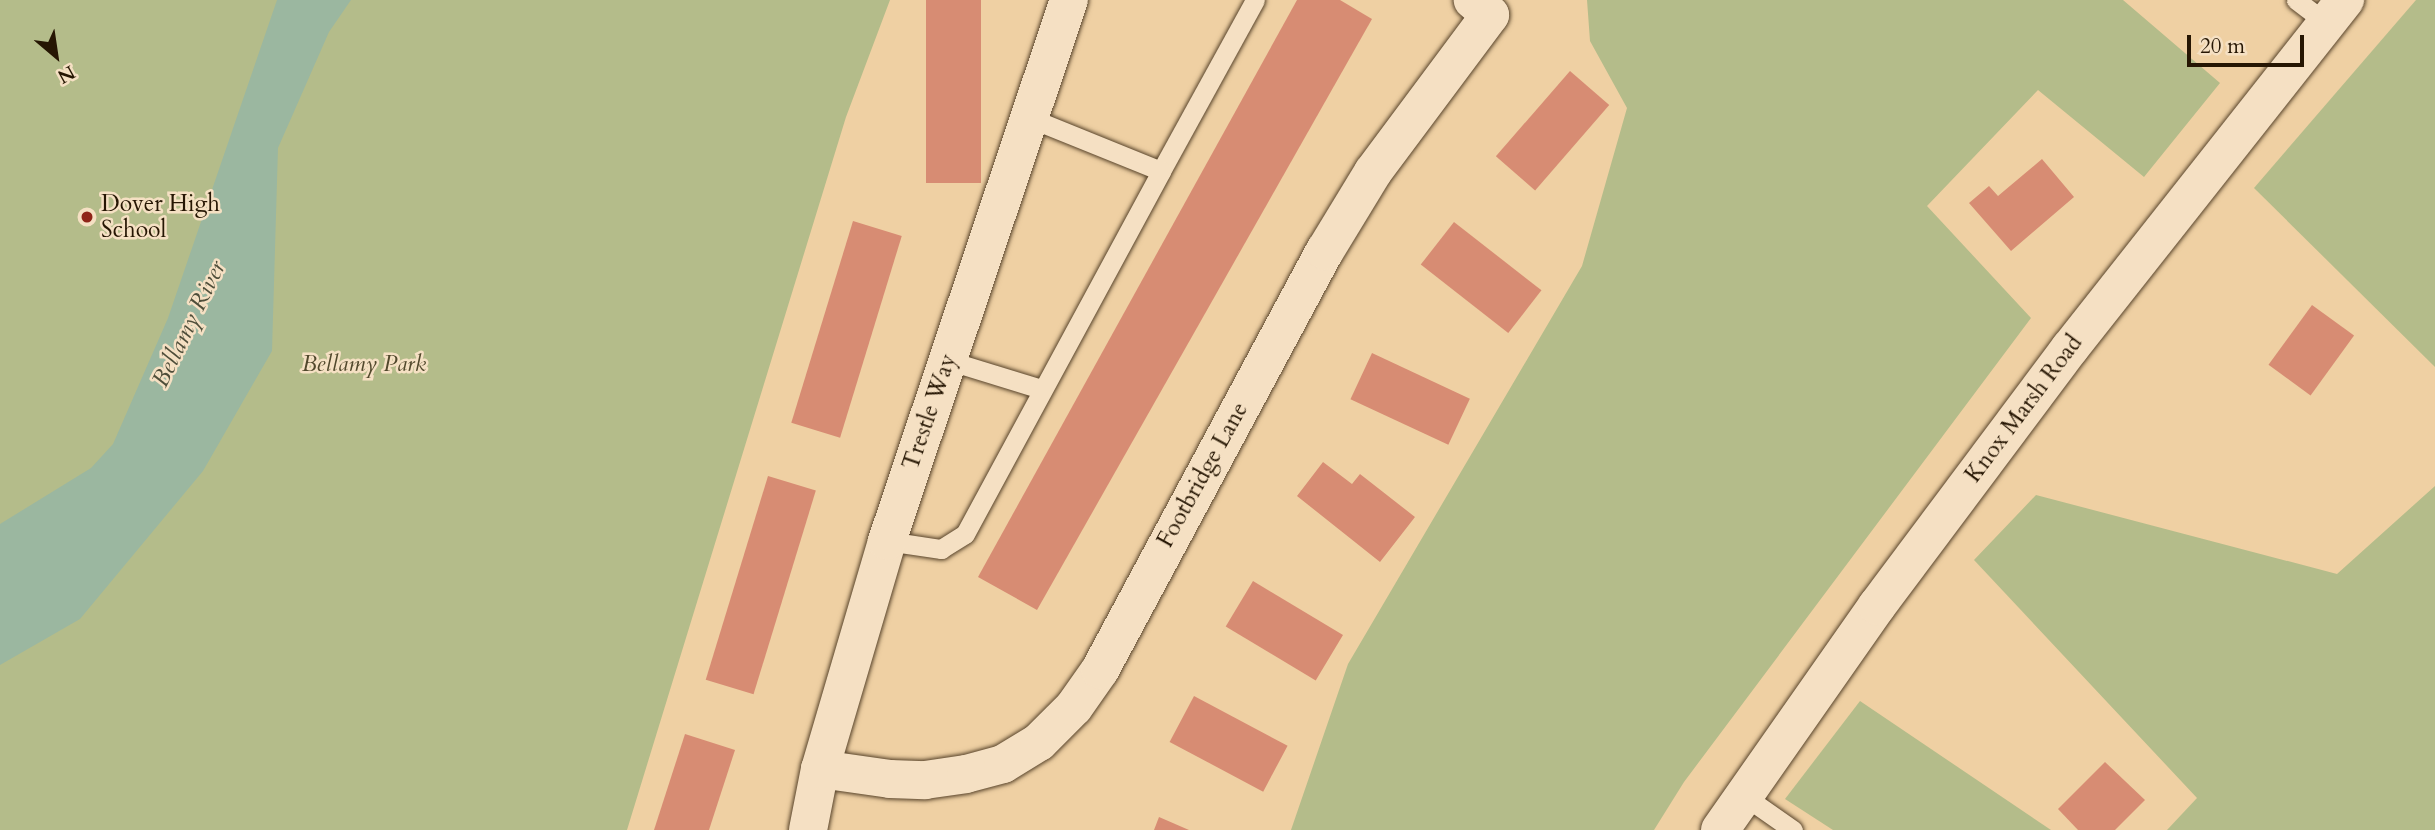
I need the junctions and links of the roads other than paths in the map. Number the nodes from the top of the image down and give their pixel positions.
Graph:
1 (1069, 0) edge
2 (1255, 0) edge
3 (2296, 0) edge
4 (1488, 5) edge
5 (2336, 11) edge
6 (1032, 119) junction
7 (1161, 171) junction
8 (947, 360) junction
9 (1041, 389) junction
10 (887, 541) junction
11 (820, 769) junction
12 (1743, 795) junction
13 (808, 830) edge
14 (1720, 830) edge
15 (1793, 830) edge

1 - 6 street, Trestle Way
2 - 7 lane
3 - 5 lane
4 - 11 street, Footbridge Lane
5 - 12 street, Knox Marsh Road
6 - 7 lane
6 - 8 street, Trestle Way
7 - 9 lane
8 - 9 lane
8 - 10 street, Trestle Way
9 - 10 lane
10 - 11 street, Trestle Way
11 - 13 street, Trestle Way
12 - 14 street, Knox Marsh Road
12 - 15 lane

